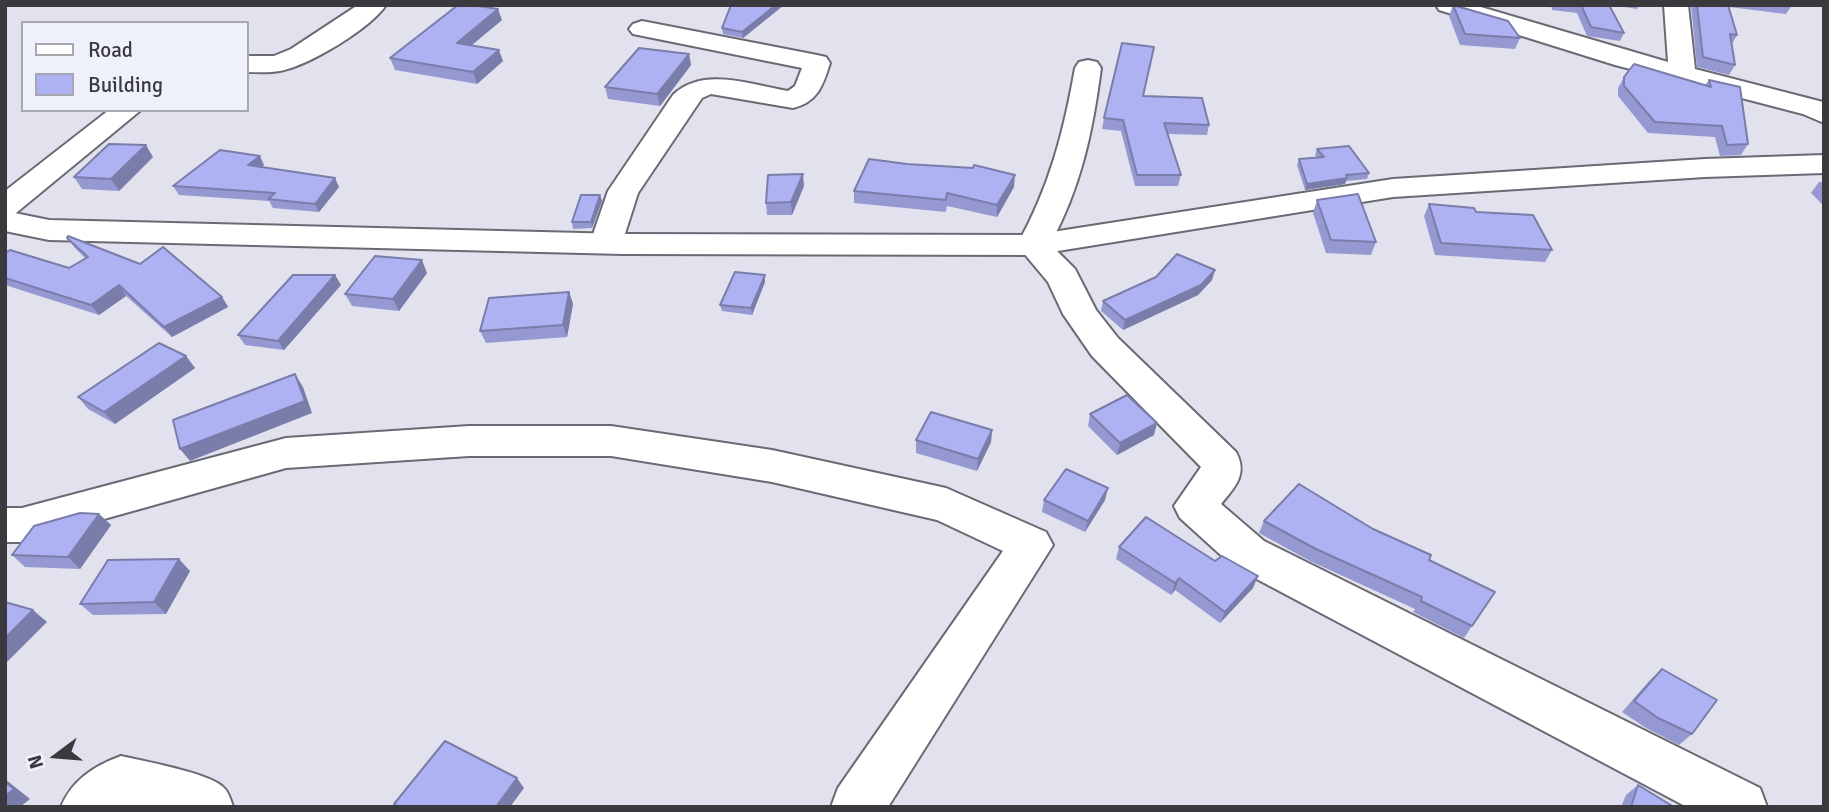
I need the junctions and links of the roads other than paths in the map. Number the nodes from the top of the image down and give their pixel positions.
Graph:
1 (374, 5) edge
2 (1448, 5) edge
3 (1676, 5) edge
4 (642, 29) dead end
5 (248, 64) edge
6 (1088, 68) dead end
7 (1682, 74) junction
8 (124, 112) edge
9 (1824, 115) edge
10 (1824, 164) edge
11 (5, 206) edge
12 (5, 220) edge
13 (606, 243) junction
14 (1033, 245) junction
15 (5, 525) edge
16 (87, 807) edge
17 (207, 807) edge
18 (857, 807) edge
19 (1741, 807) edge

1 - 5 street
2 - 7 street
3 - 7 street
4 - 13 street
6 - 14 street
7 - 9 street
8 - 11 street
10 - 14 street
12 - 13 street
13 - 14 street
14 - 19 street
15 - 18 street
16 - 17 street

